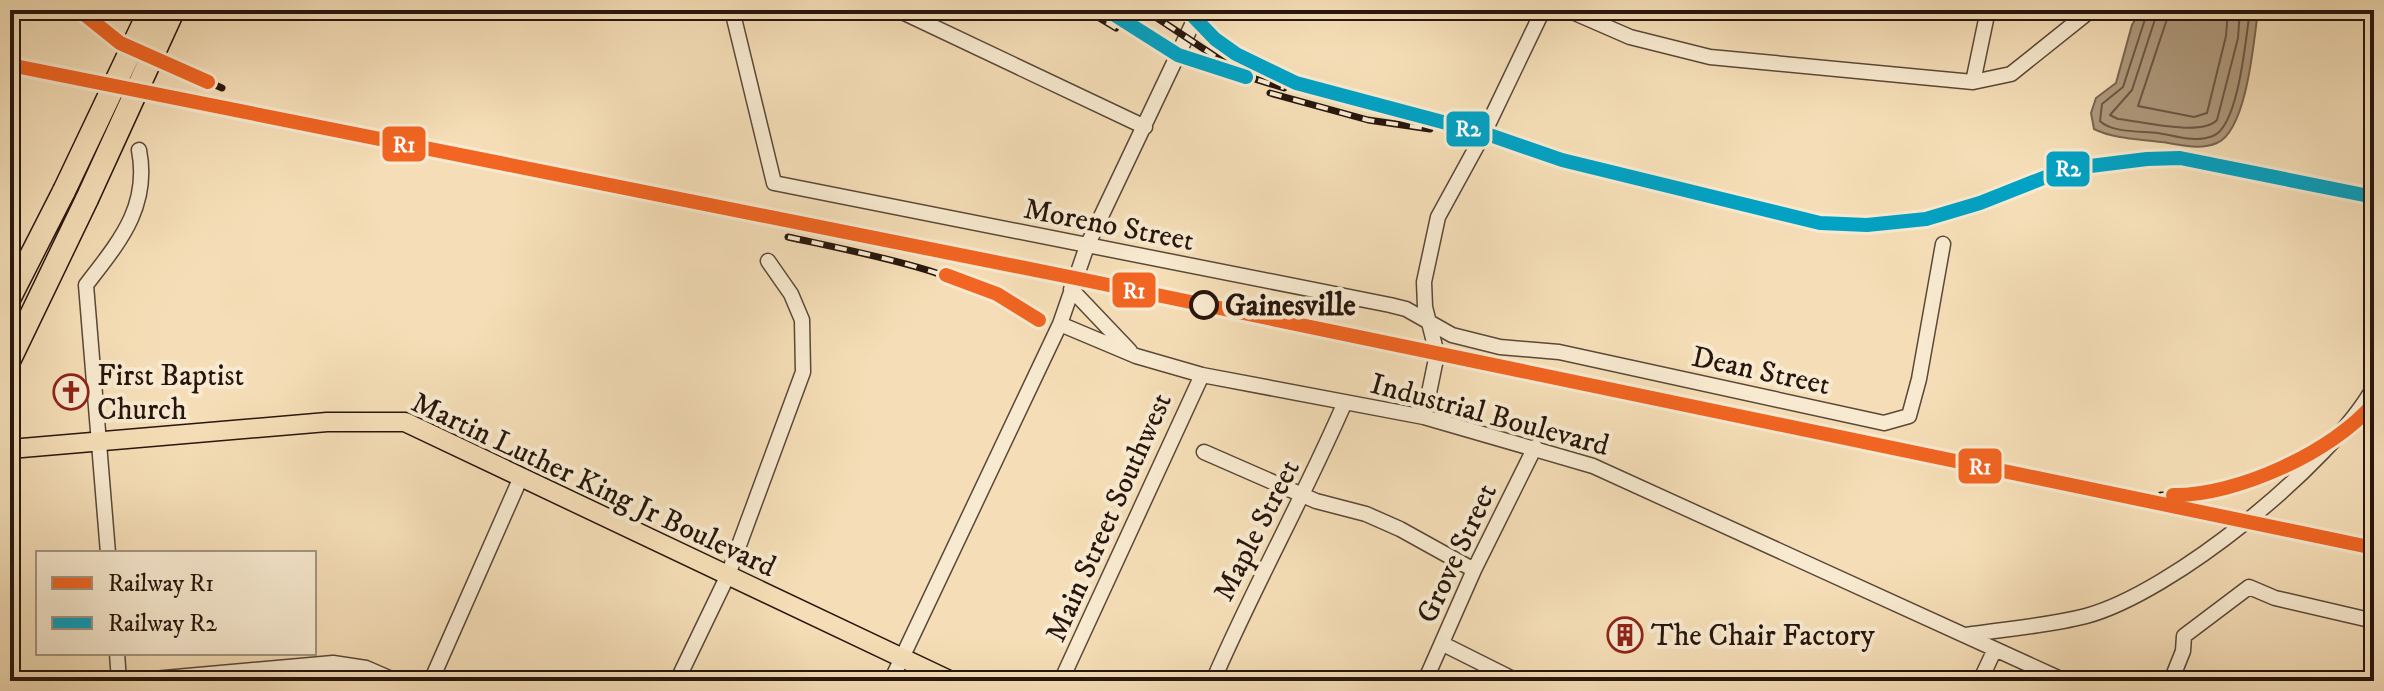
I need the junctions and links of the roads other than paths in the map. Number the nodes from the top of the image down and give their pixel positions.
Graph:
1 (150, 10) edge
2 (173, 10) edge
3 (732, 10) edge
4 (898, 10) edge
5 (1199, 10) edge
6 (1543, 10) edge
7 (1568, 10) edge
8 (1988, 10) edge
9 (2091, 10) edge
10 (1973, 82) junction
11 (1145, 127) junction
12 (139, 150) dead end
13 (1943, 244) dead end
14 (1087, 246) junction
15 (768, 261) dead end
16 (1071, 289) junction
17 (10, 297) edge
18 (1060, 324) junction
19 (1431, 324) junction
20 (1136, 356) junction
21 (10, 359) edge
22 (1202, 375) junction
23 (2374, 387) edge
24 (1345, 402) junction
25 (1424, 417) junction
26 (98, 442) junction
27 (1535, 447) junction
28 (10, 449) edge
29 (1204, 452) dead end
30 (521, 477) junction
31 (1304, 496) junction
32 (108, 551) edge
33 (1474, 570) junction
34 (728, 575) junction
35 (2374, 621) edge
36 (1966, 635) junction
37 (1443, 644) junction
38 (1995, 649) junction
39 (117, 655) edge
40 (902, 658) junction
41 (119, 681) edge
42 (131, 681) edge
43 (396, 681) edge
44 (431, 681) edge
45 (677, 681) edge
46 (891, 681) edge
47 (951, 681) edge
48 (1061, 681) edge
49 (1213, 681) edge
50 (1425, 681) edge
51 (1517, 681) edge
52 (1980, 681) edge
53 (2065, 681) edge
54 (2171, 681) edge

1 - 17 highway, bridge
2 - 21 highway, bridge
3 - 14 street, Moreno Street
4 - 11 street
5 - 11 street
6 - 19 street
7 - 10 street
8 - 10 street
9 - 10 street
11 - 14 street
12 - 26 street
13 - 19 street, Dean Street
14 - 16 street
14 - 19 street, Moreno Street
15 - 34 street
16 - 18 street
16 - 20 street
18 - 20 street, Industrial Boulevard
18 - 40 street
19 - 25 street
20 - 22 street, Industrial Boulevard
22 - 24 street, Industrial Boulevard
22 - 48 street, Main Street Southwest
23 - 36 street
24 - 25 street, Industrial Boulevard
24 - 31 street, Maple Street
25 - 27 street, Industrial Boulevard
26 - 28 main road, Martin Luther King Jr Boulevard
26 - 30 main road, Martin Luther King Jr Boulevard
26 - 32 street
27 - 33 street, Grove Street
27 - 36 street, Industrial Boulevard
29 - 31 street
30 - 34 main road, Martin Luther King Jr Boulevard
30 - 44 street
31 - 33 street
31 - 49 street, Maple Street
33 - 37 street, Grove Street
34 - 40 main road, Martin Luther King Jr Boulevard
34 - 45 street
35 - 54 street
36 - 38 street, Industrial Boulevard
37 - 50 street, Grove Street
37 - 51 street
38 - 52 street
38 - 53 street, Industrial Boulevard
39 - 41 street
40 - 46 street
40 - 47 main road, Martin Luther King Jr Boulevard
42 - 43 street

